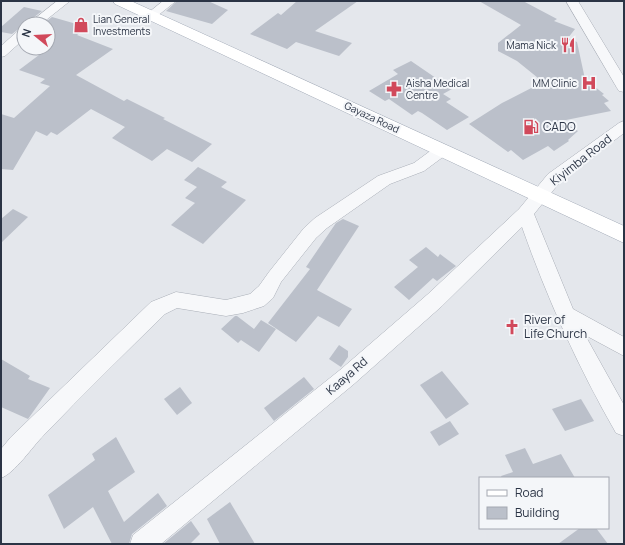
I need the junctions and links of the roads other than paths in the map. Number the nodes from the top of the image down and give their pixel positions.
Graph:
1 (64, 1) edge
2 (120, 1) edge
3 (170, 1) edge
4 (572, 1) edge
5 (152, 15) junction
6 (44, 16) edge
7 (16, 39) edge
8 (1, 52) edge
9 (624, 88) edge
10 (624, 126) edge
11 (442, 150) junction
12 (540, 196) junction
13 (525, 213) junction
14 (624, 235) edge
15 (565, 314) junction
16 (624, 347) edge
17 (624, 425) edge
18 (1, 467) edge
19 (142, 544) edge

1 - 6 street
2 - 5 main road, Gayaza Road
3 - 5 street
4 - 9 street
5 - 11 main road, Gayaza Road
7 - 8 street
10 - 12 street, Kiyimba Road
11 - 12 main road, Gayaza Road
11 - 18 street
12 - 13 street, Kaaya Rd
12 - 14 main road, Gayaza Road
13 - 15 street
13 - 19 street, Kaaya Rd
15 - 16 street
15 - 17 street

